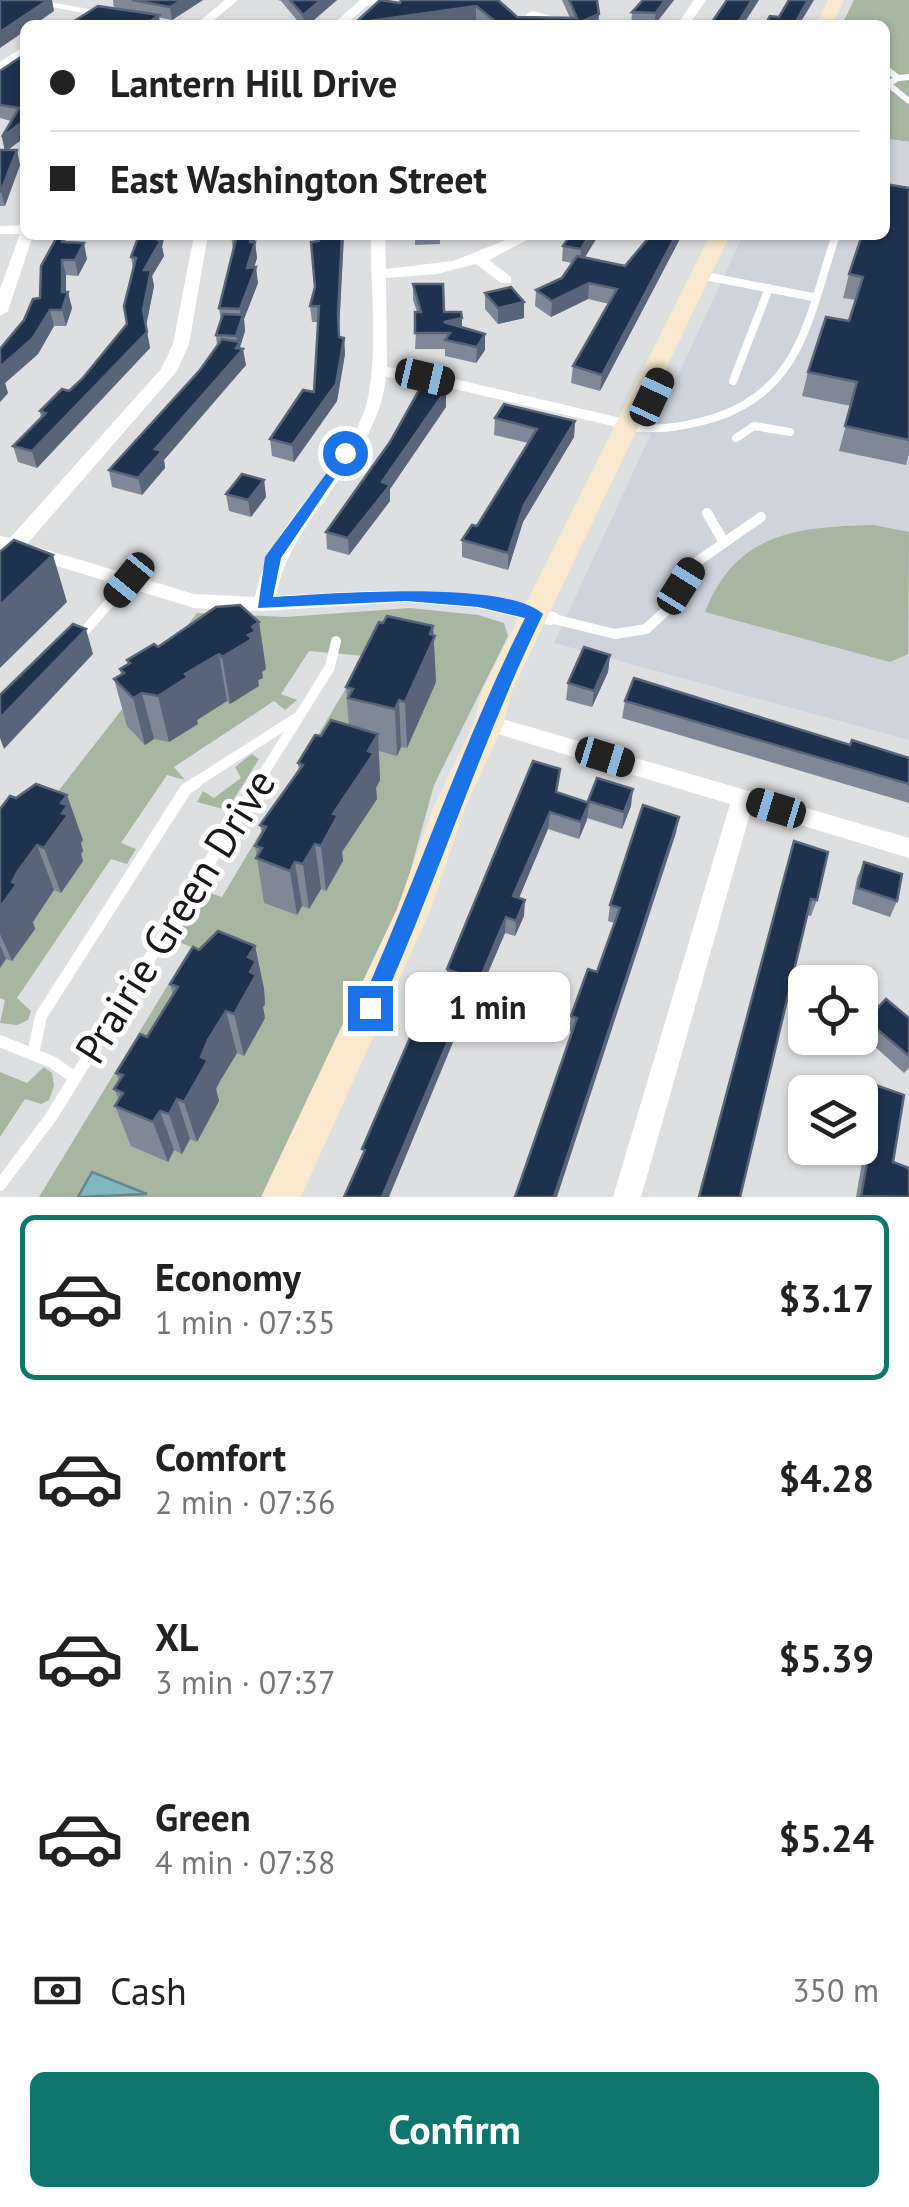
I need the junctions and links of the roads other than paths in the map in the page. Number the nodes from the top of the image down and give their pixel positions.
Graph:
1 (18, 0) edge
2 (98, 0) edge
3 (232, 0) edge
4 (366, 0) edge
5 (422, 6) edge
6 (83, 11) junction
7 (69, 20) edge
8 (139, 20) edge
9 (207, 20) edge
10 (344, 20) edge
11 (890, 72) edge
12 (909, 77) edge
13 (898, 78) junction
14 (890, 83) edge
15 (23, 240) edge
16 (200, 240) edge
17 (378, 240) edge
18 (518, 240) edge
19 (718, 240) edge
20 (727, 240) edge
21 (834, 240) edge
22 (478, 259) junction
23 (378, 274) junction
24 (705, 276) junction
25 (506, 280) dead end
26 (768, 288) junction
27 (814, 297) junction
28 (0, 312) edge
29 (378, 370) junction
30 (733, 381) dead end
31 (633, 426) junction
32 (790, 432) dead end
33 (736, 438) dead end
34 (707, 513) dead end
35 (761, 517) dead end
36 (722, 539) junction
37 (7, 544) edge
38 (0, 562) edge
39 (129, 580) junction
40 (264, 604) junction
41 (542, 616) junction
42 (336, 640) dead end
43 (71, 646) edge
44 (299, 716) junction
45 (489, 723) junction
46 (743, 798) junction
47 (909, 848) edge
48 (0, 1041) edge
49 (32, 1054) junction
50 (75, 1078) junction
51 (0, 1185) edge
52 (281, 1197) edge
53 (626, 1197) edge

1 - 6 street
2 - 6 street
3 - 9 street
4 - 5 street
4 - 10 street
6 - 7 street
6 - 8 street
11 - 13 lane
12 - 13 lane
13 - 14 lane
15 - 28 street
16 - 37 street
17 - 23 street
18 - 22 street
19 - 24 main road
20 - 24 main road
21 - 27 lane
22 - 23 street
22 - 25 street
23 - 29 street
24 - 26 lane
24 - 31 main road
26 - 27 lane
26 - 30 lane
27 - 31 lane
29 - 31 street
29 - 40 street
31 - 41 main road
32 - 33 lane
34 - 36 lane
35 - 36 lane
36 - 41 lane
37 - 38 street
37 - 39 street
39 - 40 street
39 - 43 lane
40 - 41 street
41 - 45 main road
42 - 44 lane, Prairie Green Drive
44 - 49 lane
44 - 50 lane, Prairie Green Drive
45 - 46 street
45 - 52 main road
46 - 47 street
46 - 53 street
48 - 49 lane
49 - 50 lane
50 - 51 lane, Prairie Green Drive

